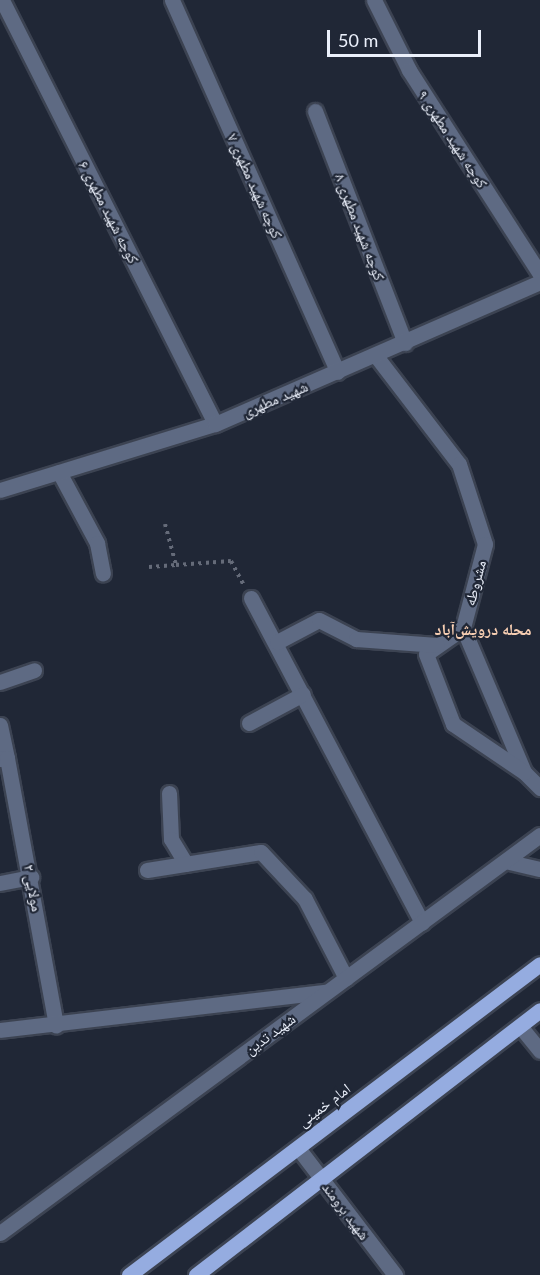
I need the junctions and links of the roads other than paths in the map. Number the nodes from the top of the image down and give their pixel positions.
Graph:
1 (2, 0) edge
2 (172, 0) edge
3 (374, 0) edge
4 (315, 111) dead end
5 (540, 274) edge
6 (540, 282) edge
7 (405, 343) junction
8 (376, 356) junction
9 (338, 372) junction
10 (215, 424) junction
11 (59, 472) junction
12 (0, 490) edge
13 (103, 573) dead end
14 (251, 598) road end
15 (463, 628) junction
16 (277, 642) junction
17 (437, 645) junction
18 (34, 670) dead end
19 (0, 682) edge
20 (303, 694) junction
21 (249, 723) dead end
22 (0, 725) edge
23 (3, 759) edge
24 (524, 772) junction
25 (540, 788) edge
26 (169, 793) dead end
27 (540, 835) edge
28 (506, 861) junction
29 (186, 864) junction
30 (540, 868) edge
31 (147, 870) dead end
32 (30, 877) junction
33 (0, 883) edge
34 (422, 923) junction
35 (540, 964) edge
36 (346, 978) junction
37 (328, 992) junction
38 (540, 1010) edge
39 (56, 1026) junction
40 (520, 1026) junction
41 (0, 1030) edge
42 (540, 1051) edge
43 (298, 1148) junction
44 (321, 1178) junction
45 (0, 1233) edge
46 (129, 1275) edge
47 (196, 1275) edge
48 (395, 1275) edge

1 - 10 street, کوچه شهید مطهری ۶
2 - 9 street, کوچه شهید مطهری ۷
3 - 5 street, کوچه شهید مطهری ۹
4 - 7 street, کوچه شهید مطهری ۸
6 - 7 street, شهید مطهری
7 - 8 street, شهید مطهری
8 - 9 street, شهید مطهری
8 - 15 street, مشروطه
9 - 10 street, شهید مطهری
10 - 11 street, شهید مطهری
11 - 12 street, شهید مطهری
11 - 13 street
14 - 16 street
15 - 17 street
15 - 24 street
16 - 17 street
16 - 20 street
17 - 24 street
18 - 19 street
20 - 21 street
20 - 34 street
22 - 23 street, مولایی ۲
23 - 32 street, مولایی ۲
24 - 25 street
26 - 29 street
27 - 28 street, شهید تدین
28 - 30 street
28 - 34 street, شهید تدین
29 - 31 street
29 - 36 street
32 - 33 street
32 - 39 street, مولایی ۲
34 - 36 street, شهید تدین
35 - 43 main road, امام خمینی
36 - 37 street, شهید تدین
37 - 39 street
37 - 45 street, شهید تدین
38 - 40 main road
39 - 41 street
40 - 42 street
40 - 44 main road
43 - 44 street, شهید برومند
43 - 46 main road, امام خمینی
44 - 47 main road
44 - 48 street, شهید برومند

